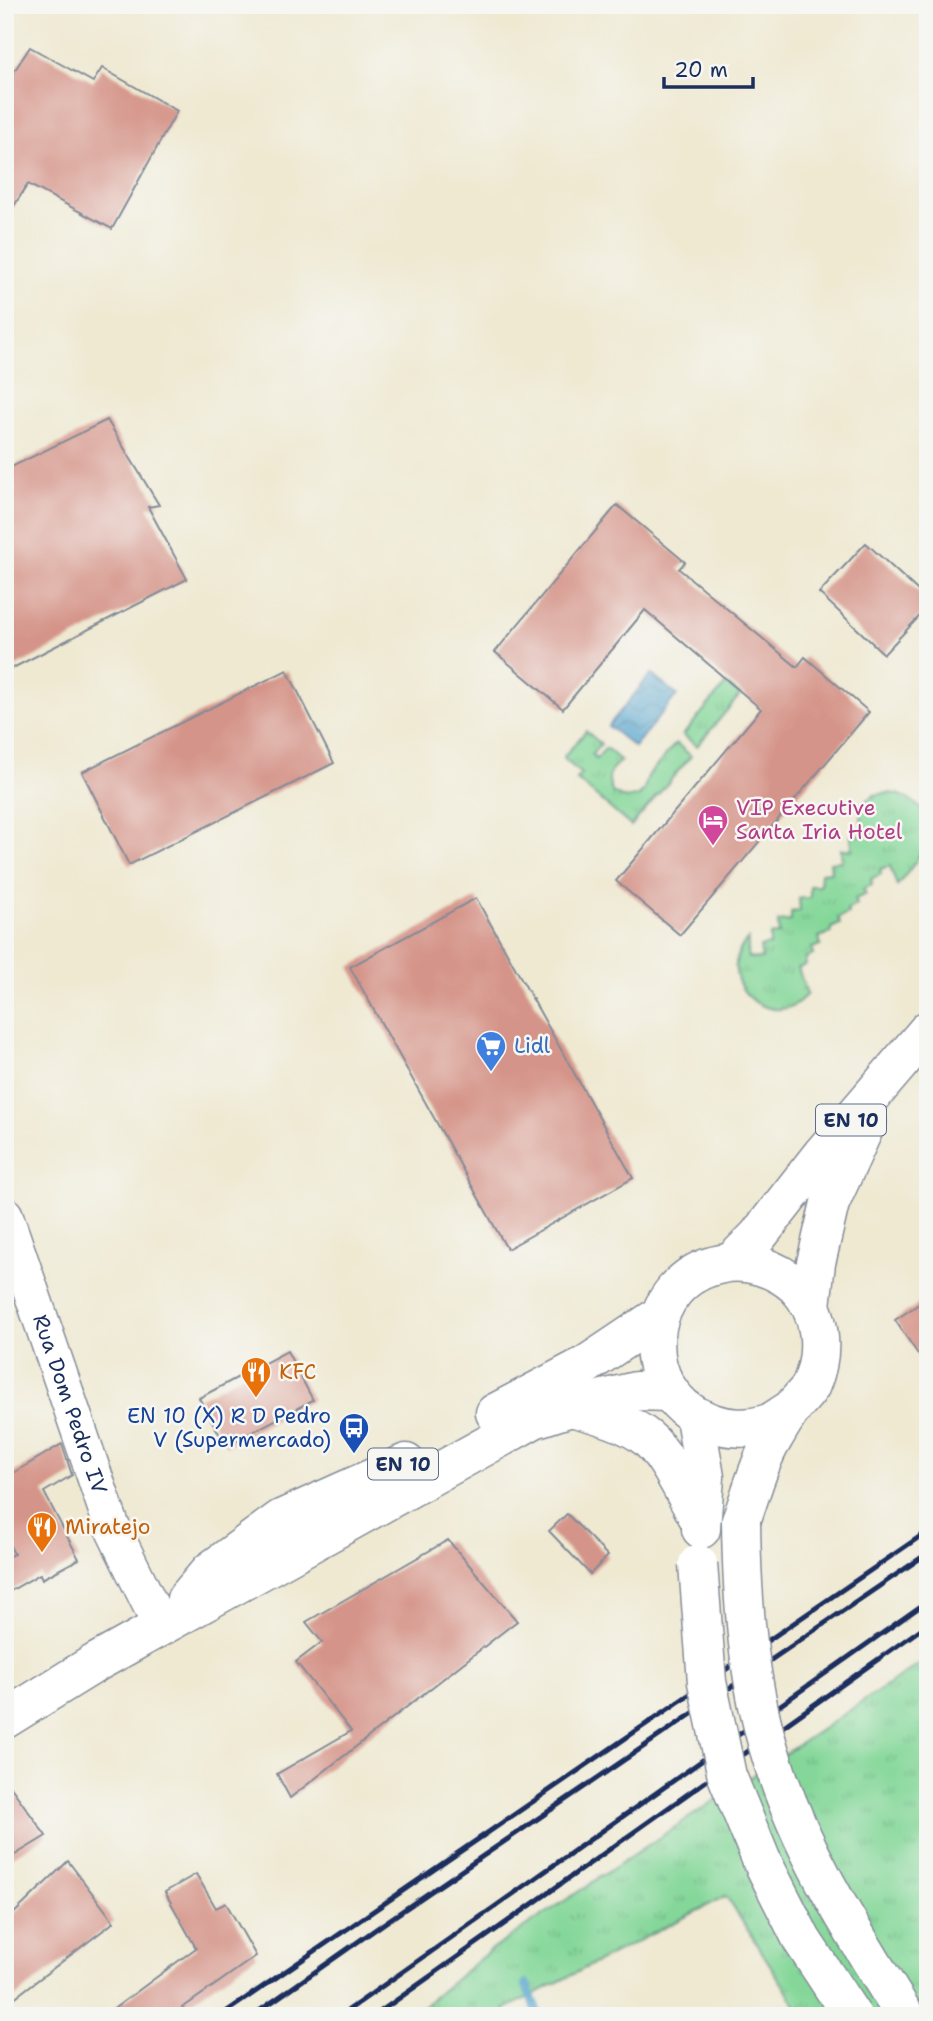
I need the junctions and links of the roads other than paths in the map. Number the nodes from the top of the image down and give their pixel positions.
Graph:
1 (928, 1030) edge
2 (894, 1070) junction
3 (5, 1215) edge
4 (732, 1262) junction
5 (811, 1306) junction
6 (659, 1317) junction
7 (682, 1404) junction
8 (571, 1407) junction
9 (792, 1409) junction
10 (701, 1522) junction
11 (161, 1627) junction
12 (5, 1718) edge
13 (852, 2016) edge
14 (905, 2016) edge

1 - 2 main road, EN 10
2 - 4 main road, EN 10
2 - 5 main road, EN 10
3 - 11 street, Rua Dom Pedro IV
4 - 5 main road
4 - 6 main road
5 - 9 main road
6 - 7 main road
6 - 11 main road, EN 10
7 - 8 main road, EN 10
7 - 9 main road
7 - 10 main road
8 - 10 main road
8 - 11 main road, EN 10
9 - 14 main road, bridge
10 - 13 main road, bridge
11 - 12 main road, EN 10

